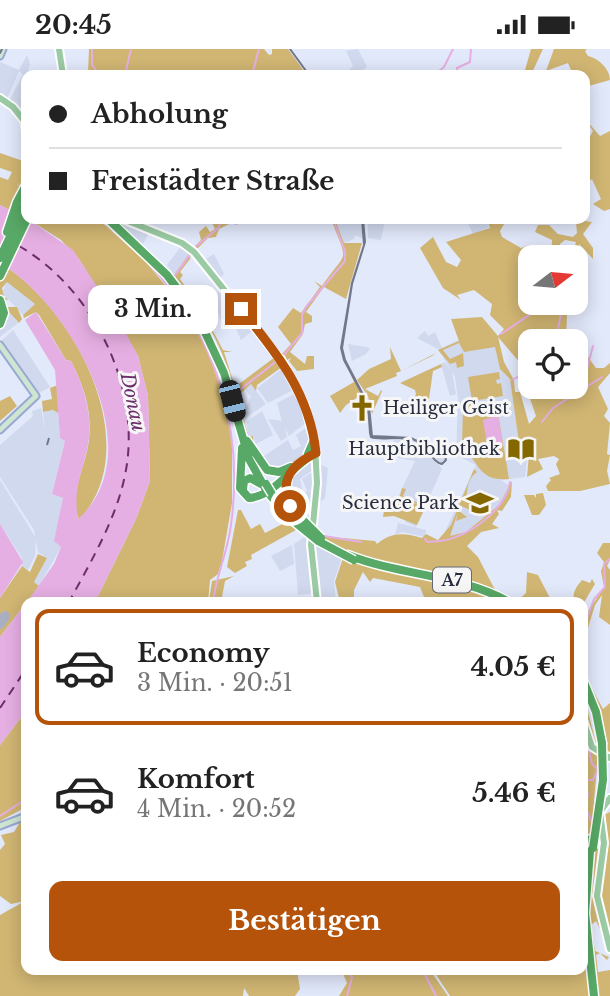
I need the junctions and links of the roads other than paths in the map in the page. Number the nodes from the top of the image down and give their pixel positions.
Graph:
1 (3, 49) edge
2 (60, 49) edge
3 (0, 56) edge
4 (63, 70) edge
5 (3, 100) edge
6 (21, 117) edge
7 (21, 194) edge
8 (21, 202) edge
9 (21, 213) edge
10 (21, 220) edge
11 (24, 224) edge
12 (108, 224) edge
13 (115, 224) edge
14 (116, 224) edge
15 (135, 224) edge
16 (7, 232) junction
17 (123, 234) junction
18 (0, 246) edge
19 (0, 258) edge
20 (1, 270) edge
21 (173, 279) junction
22 (0, 300) edge
23 (0, 307) edge
24 (0, 318) edge
25 (0, 324) edge
26 (23, 411) junction
27 (240, 428) junction
28 (0, 430) edge
29 (314, 440) joint
30 (313, 455) junction
31 (290, 470) junction
32 (267, 489) junction
33 (289, 512) junction
34 (357, 560) junction
35 (316, 597) edge
36 (490, 597) edge
37 (498, 597) edge
38 (588, 692) edge
39 (588, 700) edge
40 (588, 735) edge
41 (601, 743) junction
42 (610, 758) edge
43 (610, 798) edge
44 (21, 818) edge
45 (0, 826) edge
46 (588, 883) edge
47 (588, 938) edge
48 (610, 949) edge
49 (595, 996) edge

1 - 3 main road
2 - 4 main road
5 - 6 main road
7 - 16 highway
8 - 16 highway
9 - 19 highway
10 - 20 highway
11 - 20 highway
12 - 17 highway
13 - 17 highway, A7
14 - 21 highway, A7
15 - 29 main road
16 - 18 highway
17 - 21 highway, A7
21 - 27 highway, A7
22 - 25 highway
23 - 24 highway
26 - 26 main road
26 - 28 main road
27 - 31 highway
27 - 31 highway
27 - 32 highway, A7
29 - 30 highway
30 - 31 highway
30 - 35 main road
31 - 32 highway
31 - 33 highway
32 - 33 highway, A7
33 - 34 highway, A7, bridge
33 - 34 highway, A7, bridge
34 - 36 highway, A7
34 - 37 highway, A7
38 - 41 highway
39 - 41 highway
40 - 42 main road
41 - 46 highway, bridge
43 - 48 main road
44 - 45 main road
47 - 49 highway, bridge

